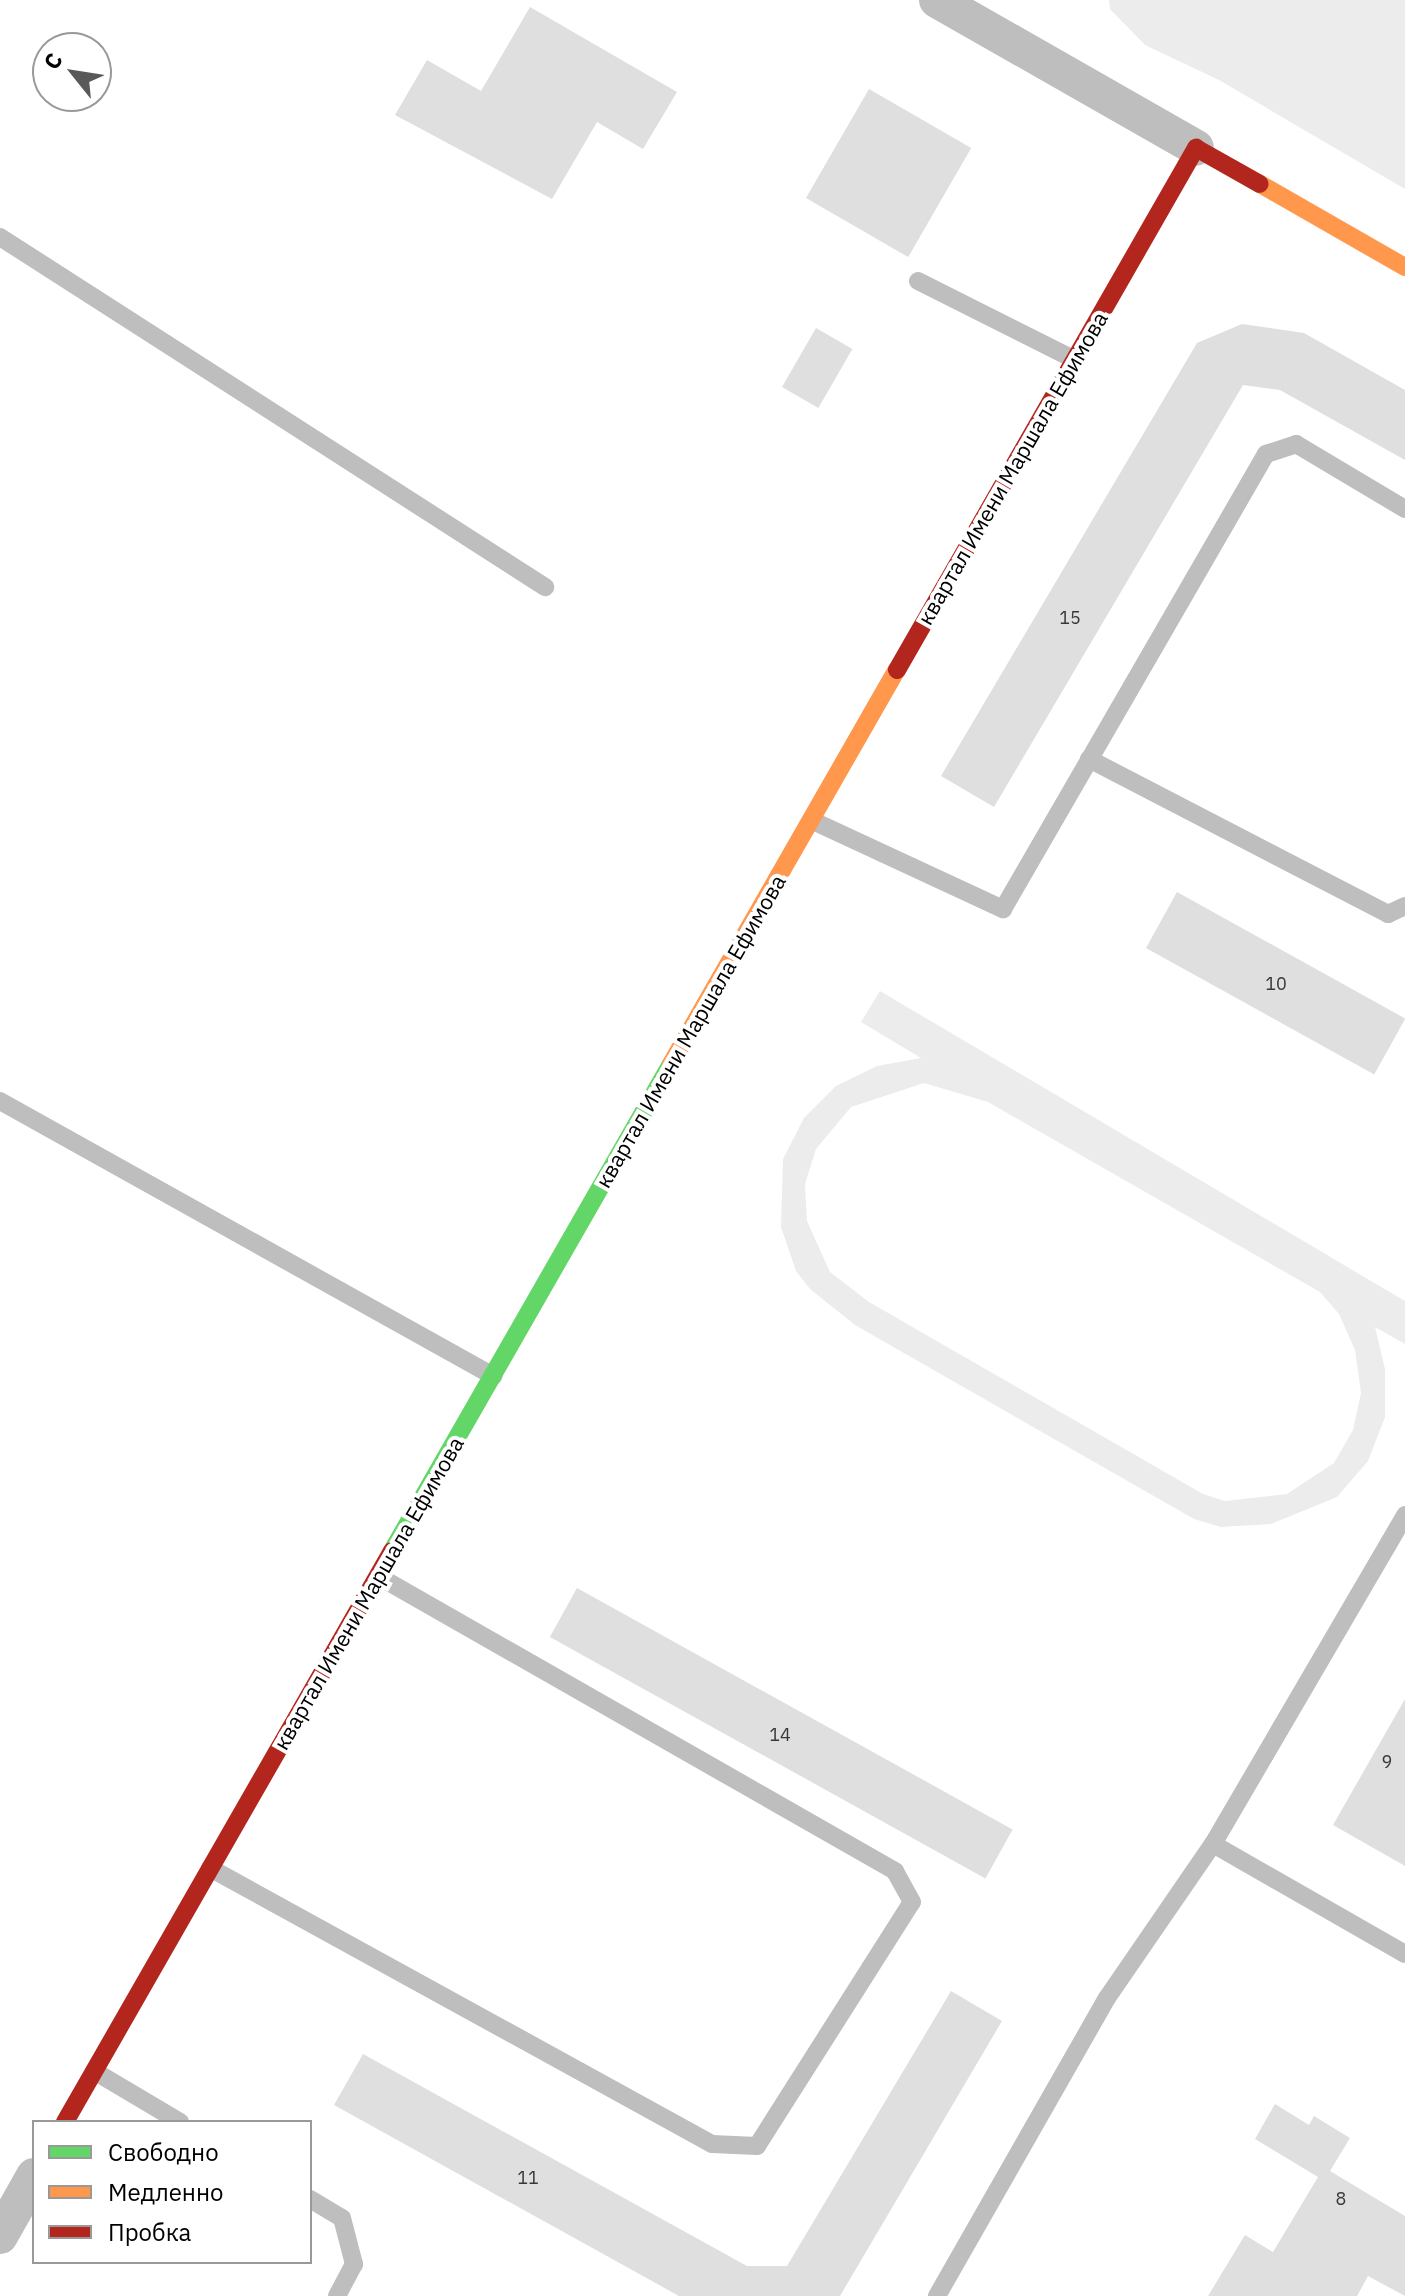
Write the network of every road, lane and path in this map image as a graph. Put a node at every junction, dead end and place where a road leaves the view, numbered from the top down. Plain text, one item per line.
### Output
1 (937, 0) edge
2 (1196, 148) junction
3 (0, 237) edge
4 (1405, 267) edge
5 (918, 281) dead end
6 (1075, 360) junction
7 (1405, 509) edge
8 (545, 587) dead end
9 (1089, 759) junction
10 (811, 820) junction
11 (1405, 906) edge
12 (0, 1101) edge
13 (493, 1376) junction
14 (1405, 1515) edge
15 (378, 1576) junction
16 (1213, 1844) junction
17 (210, 1868) junction
18 (1405, 1954) edge
19 (94, 2071) junction
20 (66, 2120) edge
21 (177, 2120) edge
22 (18, 2189) edge
23 (312, 2200) edge
24 (0, 2236) edge
25 (337, 2296) edge
26 (937, 2296) edge

1 - 2 street
2 - 4 street
2 - 6 street, квартал Имени Маршала Ефимова
3 - 8 lane
5 - 6 lane
6 - 10 street, квартал Имени Маршала Ефимова
7 - 9 lane
9 - 10 lane
9 - 11 lane
10 - 13 street, квартал Имени Маршала Ефимова
12 - 13 lane
13 - 15 street, квартал Имени Маршала Ефимова
14 - 16 lane
15 - 17 street, квартал Имени Маршала Ефимова
15 - 17 lane
16 - 18 lane
16 - 26 lane
17 - 19 street, квартал Имени Маршала Ефимова
19 - 20 street, квартал Имени Маршала Ефимова
19 - 21 lane
22 - 24 street
23 - 25 lane

